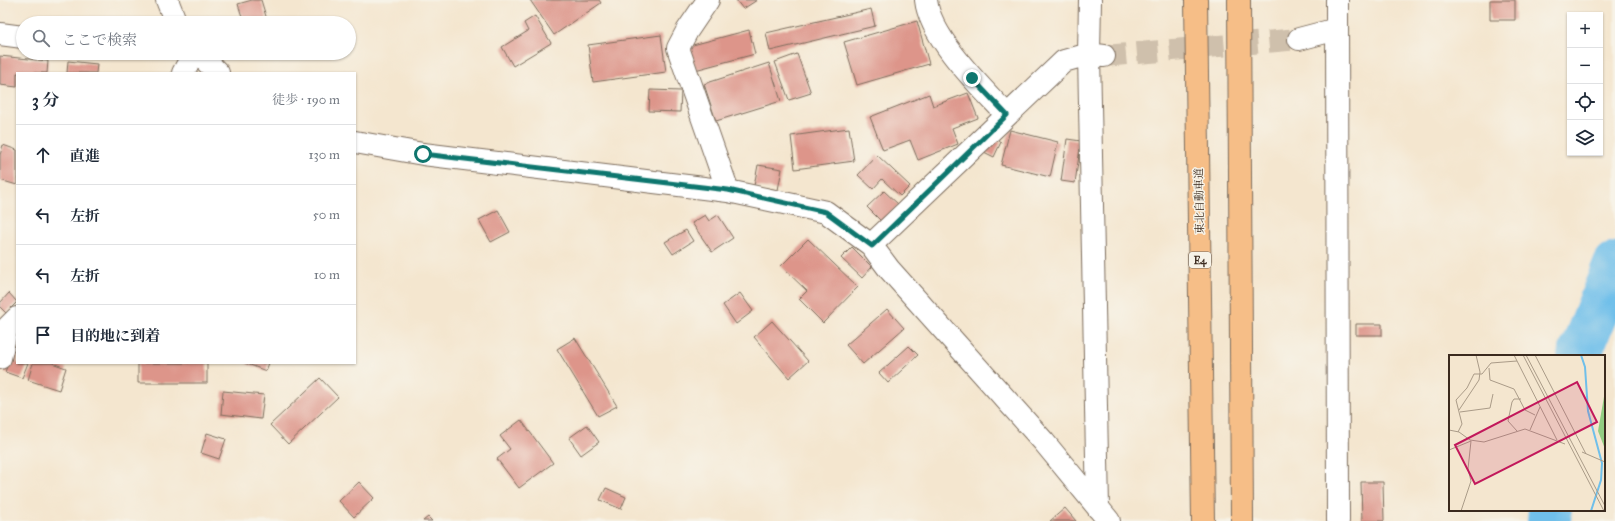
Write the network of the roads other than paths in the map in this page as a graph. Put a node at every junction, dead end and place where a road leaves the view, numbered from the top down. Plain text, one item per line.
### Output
1 (168, 0) edge
2 (708, 0) edge
3 (926, 0) edge
4 (1090, 0) edge
5 (1196, 0) edge
6 (1239, 0) edge
7 (1337, 0) edge
8 (174, 16) edge
9 (1337, 29) junction
10 (0, 34) edge
11 (16, 35) edge
12 (1299, 39) tunnel mouth
13 (1097, 55) junction
14 (190, 60) edge
15 (205, 60) edge
16 (184, 72) edge
17 (217, 72) edge
18 (1007, 115) junction
19 (356, 142) edge
20 (728, 190) junction
21 (872, 246) junction
22 (16, 319) edge
23 (0, 358) edge
24 (1103, 514) edge
25 (1203, 521) edge
26 (1242, 521) edge
27 (1338, 521) edge

1 - 8 street
2 - 20 street
3 - 18 street
4 - 13 street
5 - 25 highway, 東北自動車道 / E4
6 - 26 highway
7 - 9 street
9 - 12 street
9 - 27 street
10 - 11 street
13 - 18 street
13 - 24 street
14 - 16 street
15 - 17 street
18 - 21 street
19 - 20 street
20 - 21 street
21 - 24 street
22 - 23 street

